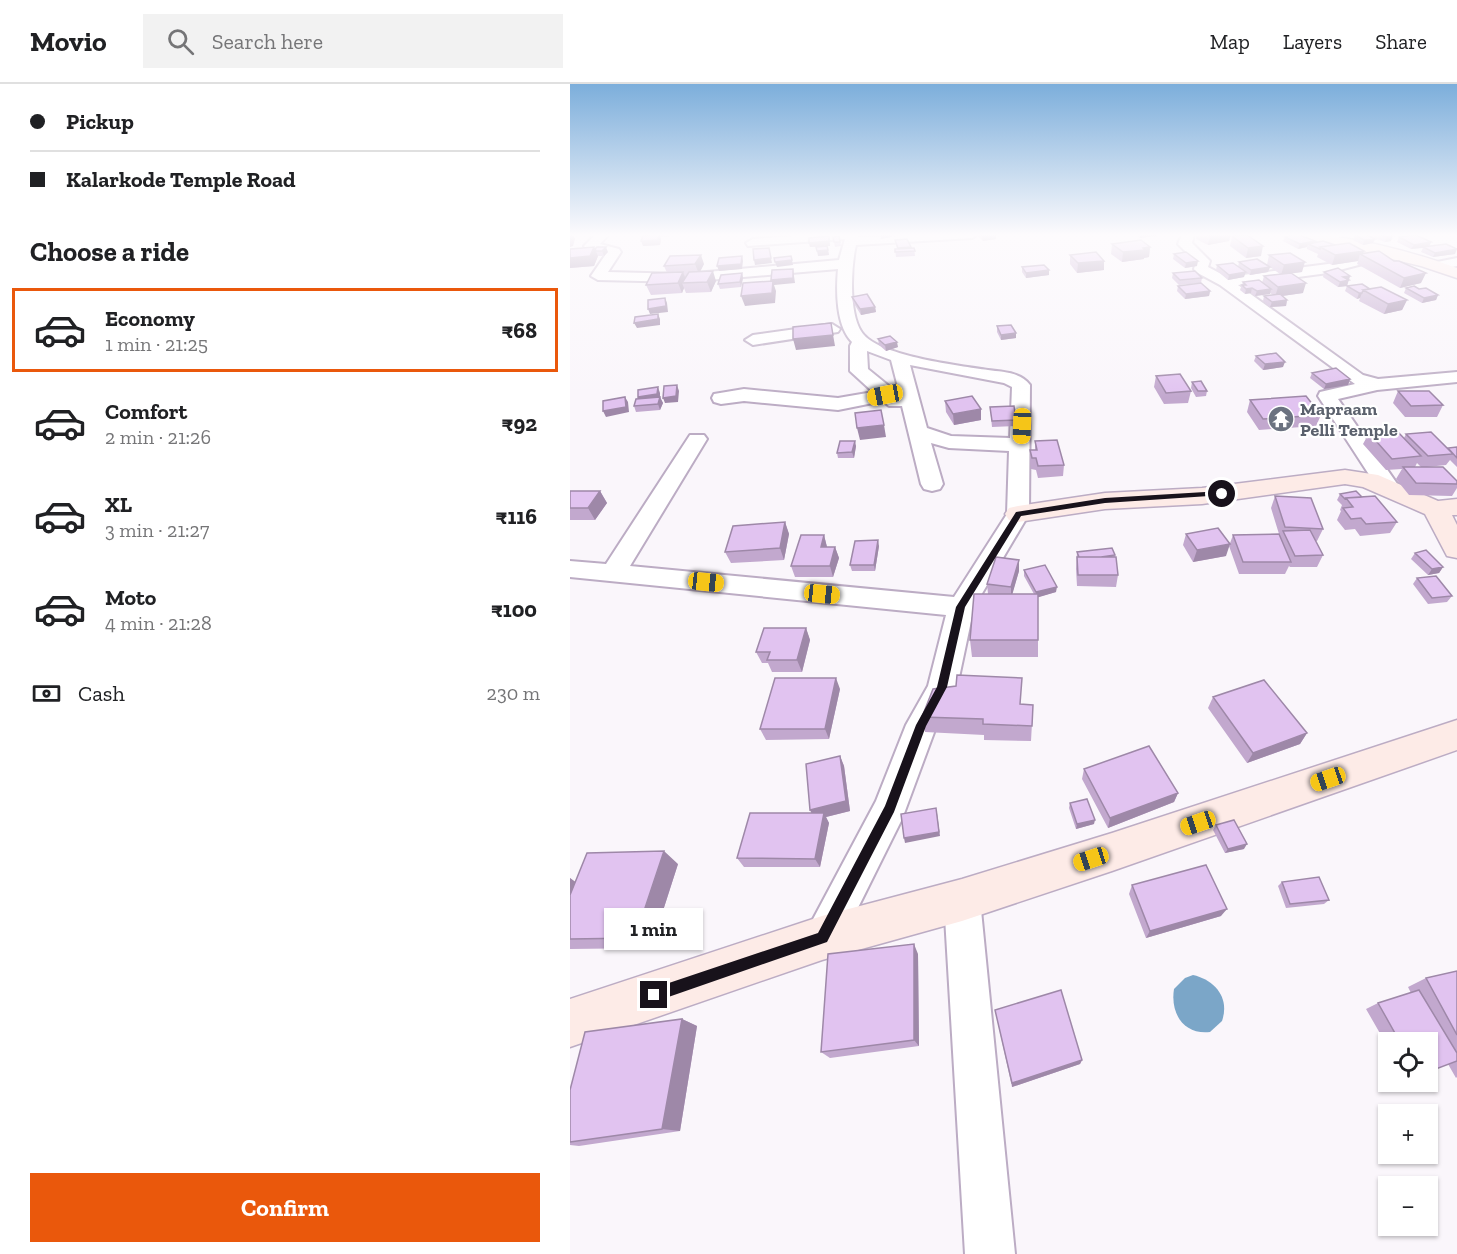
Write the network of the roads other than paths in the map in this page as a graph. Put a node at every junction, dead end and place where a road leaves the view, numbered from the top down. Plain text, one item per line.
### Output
1 (845, 289) edge
2 (1234, 289) edge
3 (852, 326) junction
4 (753, 340) dead end
5 (863, 344) junction
6 (899, 358) junction
7 (1457, 377) edge
8 (1377, 385) junction
9 (885, 395) junction
10 (721, 398) dead end
11 (916, 422) junction
12 (697, 439) dead end
13 (1021, 445) junction
14 (932, 484) dead end
15 (1389, 488) junction
16 (1446, 508) edge
17 (1018, 514) junction
18 (1457, 549) edge
19 (570, 569) edge
20 (613, 573) junction
21 (961, 607) junction
22 (1457, 735) edge
23 (962, 900) junction
24 (822, 938) junction
25 (570, 1023) edge
26 (990, 1254) edge

1 - 3 street
2 - 8 street
3 - 4 street
3 - 5 street
5 - 6 street
5 - 9 street
6 - 11 street
6 - 13 street
7 - 8 street
8 - 15 street
9 - 10 street
9 - 11 street
11 - 13 street
11 - 14 street
12 - 20 street
13 - 17 street
15 - 16 main road
15 - 17 main road
16 - 18 main road
17 - 21 street
19 - 20 street
20 - 21 street
21 - 24 street
22 - 23 main road
23 - 24 main road
23 - 26 street
24 - 25 main road

